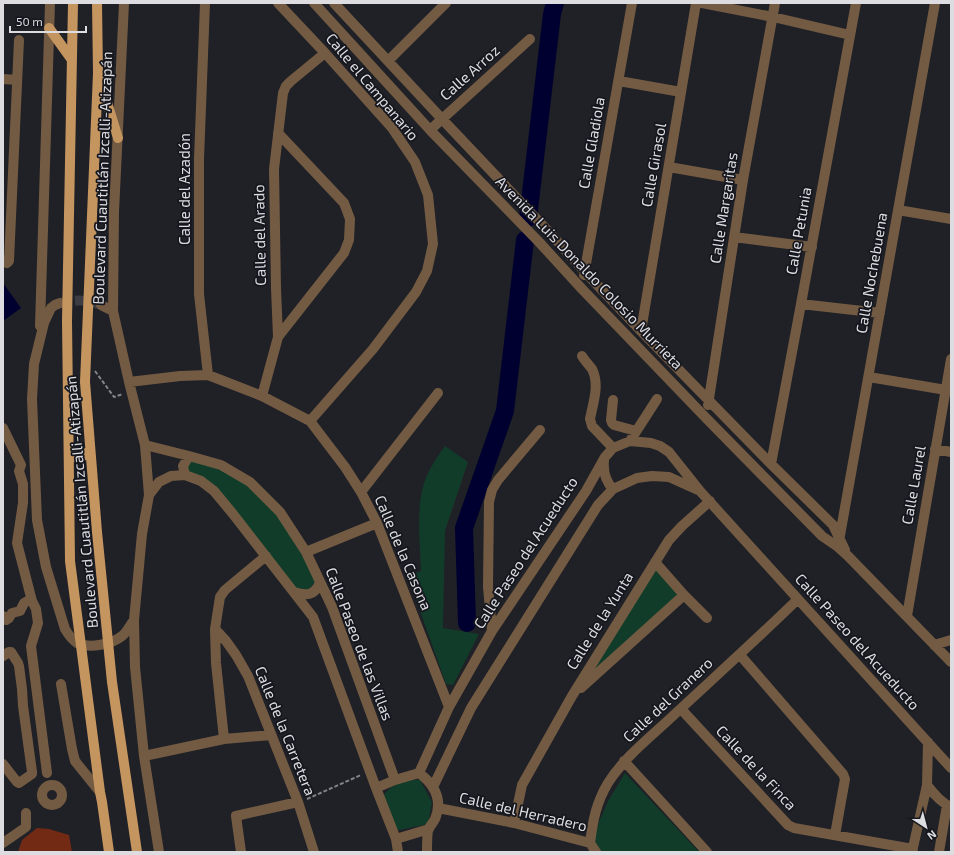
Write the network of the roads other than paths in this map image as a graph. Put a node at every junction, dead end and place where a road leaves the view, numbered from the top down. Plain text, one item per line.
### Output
1 (50, 3) edge
2 (73, 3) edge
3 (97, 3) edge
4 (124, 3) edge
5 (205, 3) edge
6 (278, 3) edge
7 (314, 3) edge
8 (334, 3) edge
9 (446, 3) edge
10 (632, 3) edge
11 (696, 3) edge
12 (702, 3) edge
13 (775, 3) edge
14 (856, 3) edge
15 (935, 3) edge
16 (773, 17) junction
17 (49, 28) junction
18 (850, 36) junction
19 (530, 39) dead end
20 (19, 40) dead end
21 (325, 53) junction
22 (72, 60) junction
23 (388, 61) junction
24 (98, 73) junction
25 (3, 79) edge
26 (17, 80) junction
27 (619, 81) junction
28 (681, 92) junction
29 (442, 119) junction
30 (430, 130) junction
31 (278, 133) junction
32 (118, 138) junction
33 (669, 167) junction
34 (743, 180) junction
35 (898, 210) junction
36 (951, 219) edge
37 (548, 230) junction
38 (734, 237) junction
39 (539, 242) junction
40 (812, 247) junction
41 (3, 260) edge
42 (585, 272) junction
43 (582, 288) junction
44 (60, 304) tunnel mouth
45 (101, 304) tunnel mouth
46 (801, 304) junction
47 (113, 311) junction
48 (880, 313) junction
49 (641, 331) junction
50 (278, 337) junction
51 (40, 342) junction
52 (582, 356) dead end
53 (951, 358) edge
54 (208, 375) junction
55 (869, 377) junction
56 (130, 386) junction
57 (946, 390) junction
58 (438, 393) dead end
59 (262, 396) junction
60 (657, 399) dead end
61 (613, 400) dead end
62 (709, 401) junction
63 (706, 418) junction
64 (310, 421) junction
65 (3, 428) edge
66 (540, 430) dead end
67 (636, 431) junction
68 (630, 441) junction
69 (145, 445) junction
70 (68, 446) junction
71 (612, 448) junction
72 (935, 449) junction
73 (90, 450) junction
74 (951, 452) edge
75 (189, 456) junction
76 (605, 457) junction
77 (771, 464) junction
78 (185, 475) junction
79 (613, 489) junction
80 (700, 490) junction
81 (361, 492) junction
82 (149, 495) junction
83 (710, 501) junction
84 (377, 523) junction
85 (839, 544) junction
86 (306, 552) junction
87 (266, 556) junction
88 (654, 562) junction
89 (320, 582) junction
90 (294, 592) junction
91 (684, 595) junction
92 (798, 600) junction
93 (32, 601) junction
94 (3, 616) edge
95 (907, 616) junction
96 (706, 618) dead end
97 (134, 620) junction
98 (215, 629) junction
99 (492, 631) junction
100 (951, 640) edge
101 (934, 646) junction
102 (740, 655) junction
103 (3, 656) edge
104 (951, 662) edge
105 (61, 684) dead end
106 (572, 696) junction
107 (449, 707) junction
108 (681, 709) junction
109 (271, 735) junction
110 (224, 739) junction
111 (928, 742) junction
112 (144, 756) junction
113 (624, 762) junction
114 (3, 764) edge
115 (951, 768) edge
116 (47, 773) dead end
117 (419, 773) junction
118 (395, 780) junction
119 (927, 785) junction
120 (376, 788) junction
121 (433, 788) junction
122 (100, 792) junction
123 (298, 802) junction
124 (949, 806) edge
125 (438, 808) junction
126 (26, 813) dead end
127 (514, 824) junction
128 (429, 829) junction
129 (835, 836) junction
130 (396, 838) junction
131 (3, 843) edge
132 (593, 848) edge
133 (913, 850) edge
134 (109, 852) edge
135 (137, 852) edge
136 (159, 852) edge
137 (241, 852) edge
138 (314, 852) edge
139 (398, 852) edge
140 (426, 852) edge
141 (707, 852) edge
142 (939, 852) edge

1 - 17 street
2 - 22 main road, Boulevard Cuautitlán Izcalli-Atizapán
3 - 24 main road, Boulevard Cuautitlán Izcalli-Atizapán
4 - 32 street, Boulevard Cuautitlán Izcalli-Atizapán
5 - 54 street, Calle del Azadón
6 - 21 street, Calle el Campanario
7 - 30 street, Avenida Luis Donaldo Colosio Murrieta
8 - 23 street, Avenida Luis Donaldo Colosio Murrieta
9 - 23 street
10 - 27 street, Calle Gladiola
11 - 28 street, Calle Girasol
12 - 16 street
13 - 16 street, Calle Margaritas
14 - 18 street, Calle Petunia
15 - 35 street, Calle Nochebuena
16 - 18 street
16 - 34 street, Calle Margaritas
17 - 22 main road
17 - 51 street
18 - 40 street, Calle Petunia
19 - 29 street, Calle Arroz
20 - 26 street
21 - 31 street, Calle del Arado
21 - 64 street, Calle el Campanario
22 - 70 main road, Boulevard Cuautitlán Izcalli-Atizapán
23 - 29 street, Avenida Luis Donaldo Colosio Murrieta
24 - 32 main road
24 - 73 main road, Boulevard Cuautitlán Izcalli-Atizapán
25 - 26 street
26 - 41 street
27 - 28 street
27 - 42 street, Calle Gladiola
28 - 33 street, Calle Girasol
29 - 30 street, Calle Arroz
29 - 37 street, Avenida Luis Donaldo Colosio Murrieta
30 - 39 street, Avenida Luis Donaldo Colosio Murrieta
31 - 50 street, Calle del Arado
31 - 50 street, Calle del Arado
32 - 47 street, Boulevard Cuautitlán Izcalli-Atizapán
33 - 34 street
33 - 49 street, Calle Girasol
34 - 38 street, Calle Margaritas
35 - 36 street
35 - 48 street, Calle Nochebuena
37 - 39 street
37 - 42 street, Avenida Luis Donaldo Colosio Murrieta
38 - 40 street
38 - 62 street, Calle Margaritas
39 - 43 street, Avenida Luis Donaldo Colosio Murrieta
40 - 46 street, Calle Petunia
42 - 43 street, Calle Gladiola
42 - 49 street, Avenida Luis Donaldo Colosio Murrieta
43 - 63 street, Avenida Luis Donaldo Colosio Murrieta
44 - 51 street
45 - 47 street
46 - 48 street
46 - 77 street, Calle Petunia
47 - 56 street, Boulevard Cuautitlán Izcalli-Atizapán
48 - 55 street, Calle Nochebuena
49 - 62 street, Avenida Luis Donaldo Colosio Murrieta
50 - 59 street, Calle del Arado
51 - 97 street
52 - 71 street
53 - 57 street, Calle Laurel
54 - 56 street, Calle de la Casona
54 - 59 street, Calle de la Casona
55 - 57 street
55 - 85 street, Calle Nochebuena
56 - 69 street, Boulevard Cuautitlán Izcalli-Atizapán
57 - 72 street, Calle Laurel
58 - 81 street
59 - 64 street, Calle de la Casona
60 - 67 street
61 - 67 street
62 - 63 street, Calle Margaritas
62 - 77 street, Avenida Luis Donaldo Colosio Murrieta
63 - 85 street, Avenida Luis Donaldo Colosio Murrieta
64 - 81 street, Calle de la Casona
65 - 93 street
66 - 99 street
67 - 68 street
68 - 71 street, Calle Paseo del Acueducto
68 - 80 street, Calle Paseo del Acueducto
69 - 75 street, Calle Paseo de las Villas
69 - 82 street, Boulevard Cuautitlán Izcalli-Atizapán
70 - 73 main road
70 - 122 main road, Boulevard Cuautitlán Izcalli-Atizapán
71 - 76 street, Calle Paseo del Acueducto
72 - 74 street
72 - 95 street, Calle Laurel
73 - 135 main road, Boulevard Cuautitlán Izcalli-Atizapán
75 - 78 street
75 - 86 street, Calle Paseo de las Villas
76 - 79 street
76 - 99 street, Calle Paseo del Acueducto
77 - 85 street, Avenida Luis Donaldo Colosio Murrieta
78 - 82 street
78 - 87 street
79 - 80 street, Calle Paseo del Acueducto
79 - 121 street, Calle Paseo del Acueducto
80 - 83 street, Calle Paseo del Acueducto
81 - 84 street, Calle de la Casona
82 - 97 street, Boulevard Cuautitlán Izcalli-Atizapán
83 - 88 street, Calle de la Yunta
83 - 92 street, Calle Paseo del Acueducto
84 - 86 street
84 - 107 street, Calle de la Casona
85 - 95 street, Avenida Luis Donaldo Colosio Murrieta
86 - 89 street, Calle Paseo de las Villas
87 - 90 street
87 - 98 street
88 - 91 street
88 - 106 street, Calle de la Yunta
89 - 90 street
89 - 118 street, Calle Paseo de las Villas
90 - 120 street
91 - 96 street
91 - 106 street, Calle de la Yunta
92 - 102 street, Calle del Granero
92 - 111 street, Calle Paseo del Acueducto
93 - 94 street
93 - 116 street
95 - 101 street, Avenida Luis Donaldo Colosio Murrieta
97 - 112 street, Boulevard Cuautitlán Izcalli-Atizapán
98 - 109 street, Calle de la Carretera
98 - 110 street
99 - 107 street, Calle Paseo del Acueducto
100 - 101 street
101 - 104 street, Avenida Luis Donaldo Colosio Murrieta
102 - 108 street, Calle del Granero
102 - 129 street
103 - 114 street
105 - 122 street
106 - 127 street, Calle de la Yunta
107 - 117 street, Calle Paseo del Acueducto
108 - 113 street, Calle del Granero
108 - 129 street, Calle de la Finca
109 - 110 street
109 - 123 street, Calle de la Carretera
110 - 112 street
111 - 115 street, Calle Paseo del Acueducto
111 - 119 street
112 - 136 street, Boulevard Cuautitlán Izcalli-Atizapán
113 - 132 street, Calle del Granero
113 - 141 street
117 - 118 street
117 - 121 street
118 - 120 street
119 - 124 street
119 - 133 street
120 - 130 street
121 - 125 street
122 - 134 main road, Boulevard Cuautitlán Izcalli-Atizapán
123 - 137 street
123 - 138 street, Calle de la Carretera
124 - 142 street
125 - 127 street, Calle del Herradero
125 - 128 street
126 - 131 street
127 - 132 street, Calle del Herradero
128 - 130 street
128 - 140 street
129 - 133 street, Calle de la Finca
130 - 139 street

